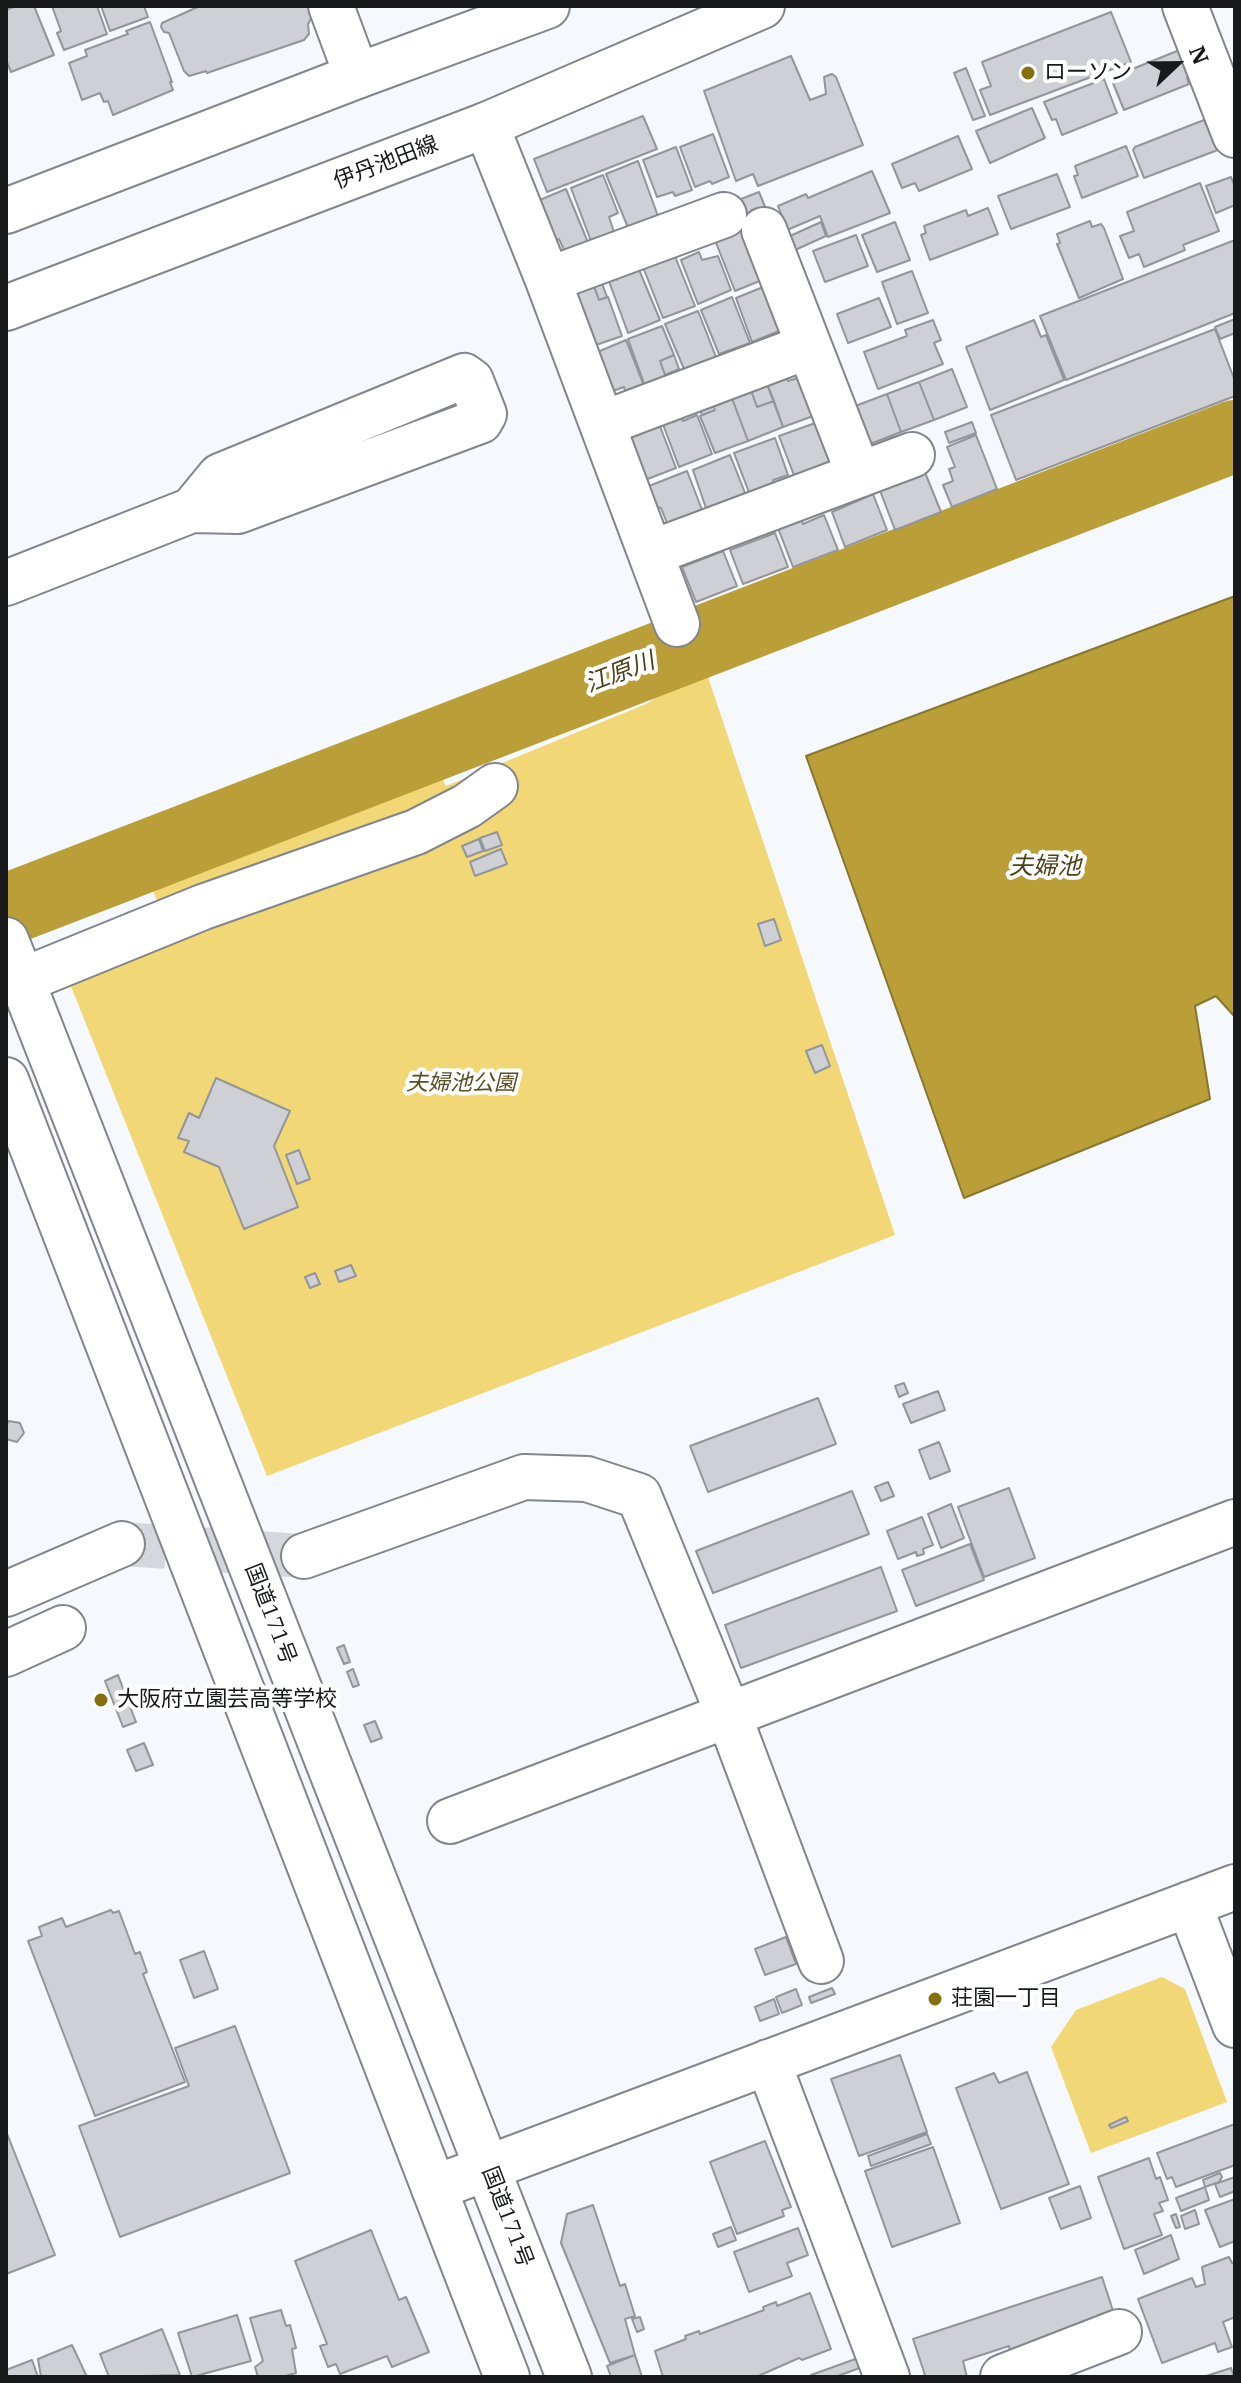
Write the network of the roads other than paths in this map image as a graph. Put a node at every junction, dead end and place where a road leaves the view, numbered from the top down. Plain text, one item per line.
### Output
1 (331, 6) edge
2 (547, 6) edge
3 (1185, 6) edge
4 (736, 11) edge
5 (357, 76) junction
6 (486, 125) junction
7 (1235, 135) edge
8 (6, 211) edge
9 (548, 280) junction
10 (6, 308) edge
11 (809, 346) junction
12 (602, 424) junction
13 (912, 455) dead end
14 (859, 475) junction
15 (192, 510) junction
16 (651, 553) junction
17 (6, 583) edge
18 (677, 624) dead end
19 (495, 786) dead end
20 (6, 940) edge
21 (21, 981) junction
22 (6, 1080) edge
23 (1235, 1522) edge
24 (122, 1544) tunnel mouth
25 (304, 1556) tunnel mouth
26 (6, 1594) edge
27 (63, 1628) dead end
28 (6, 1654) edge
29 (729, 1716) junction
30 (450, 1821) dead end
31 (1235, 1887) edge
32 (1189, 1904) junction
33 (821, 1961) dead end
34 (1235, 2025) edge
35 (768, 2062) junction
36 (488, 2167) junction
37 (434, 2188) junction
38 (1119, 2332) dead end
39 (507, 2377) edge
40 (569, 2377) edge
41 (887, 2377) edge
42 (1003, 2377) edge

1 - 5 main road
2 - 5 main road
3 - 7 main road
4 - 6 main road, 伊丹池田線
5 - 8 main road
6 - 9 main road
6 - 10 main road, 伊丹池田線
9 - 11 main road
9 - 12 main road
11 - 12 main road
11 - 14 main road
12 - 16 main road
13 - 14 main road
14 - 16 main road
15 - 15 main road
15 - 17 main road
16 - 18 main road
19 - 21 main road
20 - 21 main road, 国道171号
21 - 36 main road, 国道171号
22 - 37 main road
23 - 29 main road
24 - 26 main road
25 - 29 main road
27 - 28 main road
29 - 30 main road
29 - 33 main road
31 - 32 main road
32 - 34 main road
32 - 35 main road
35 - 36 main road
35 - 41 main road
36 - 37 main road
36 - 40 main road, 国道171号
37 - 39 main road
38 - 42 main road

